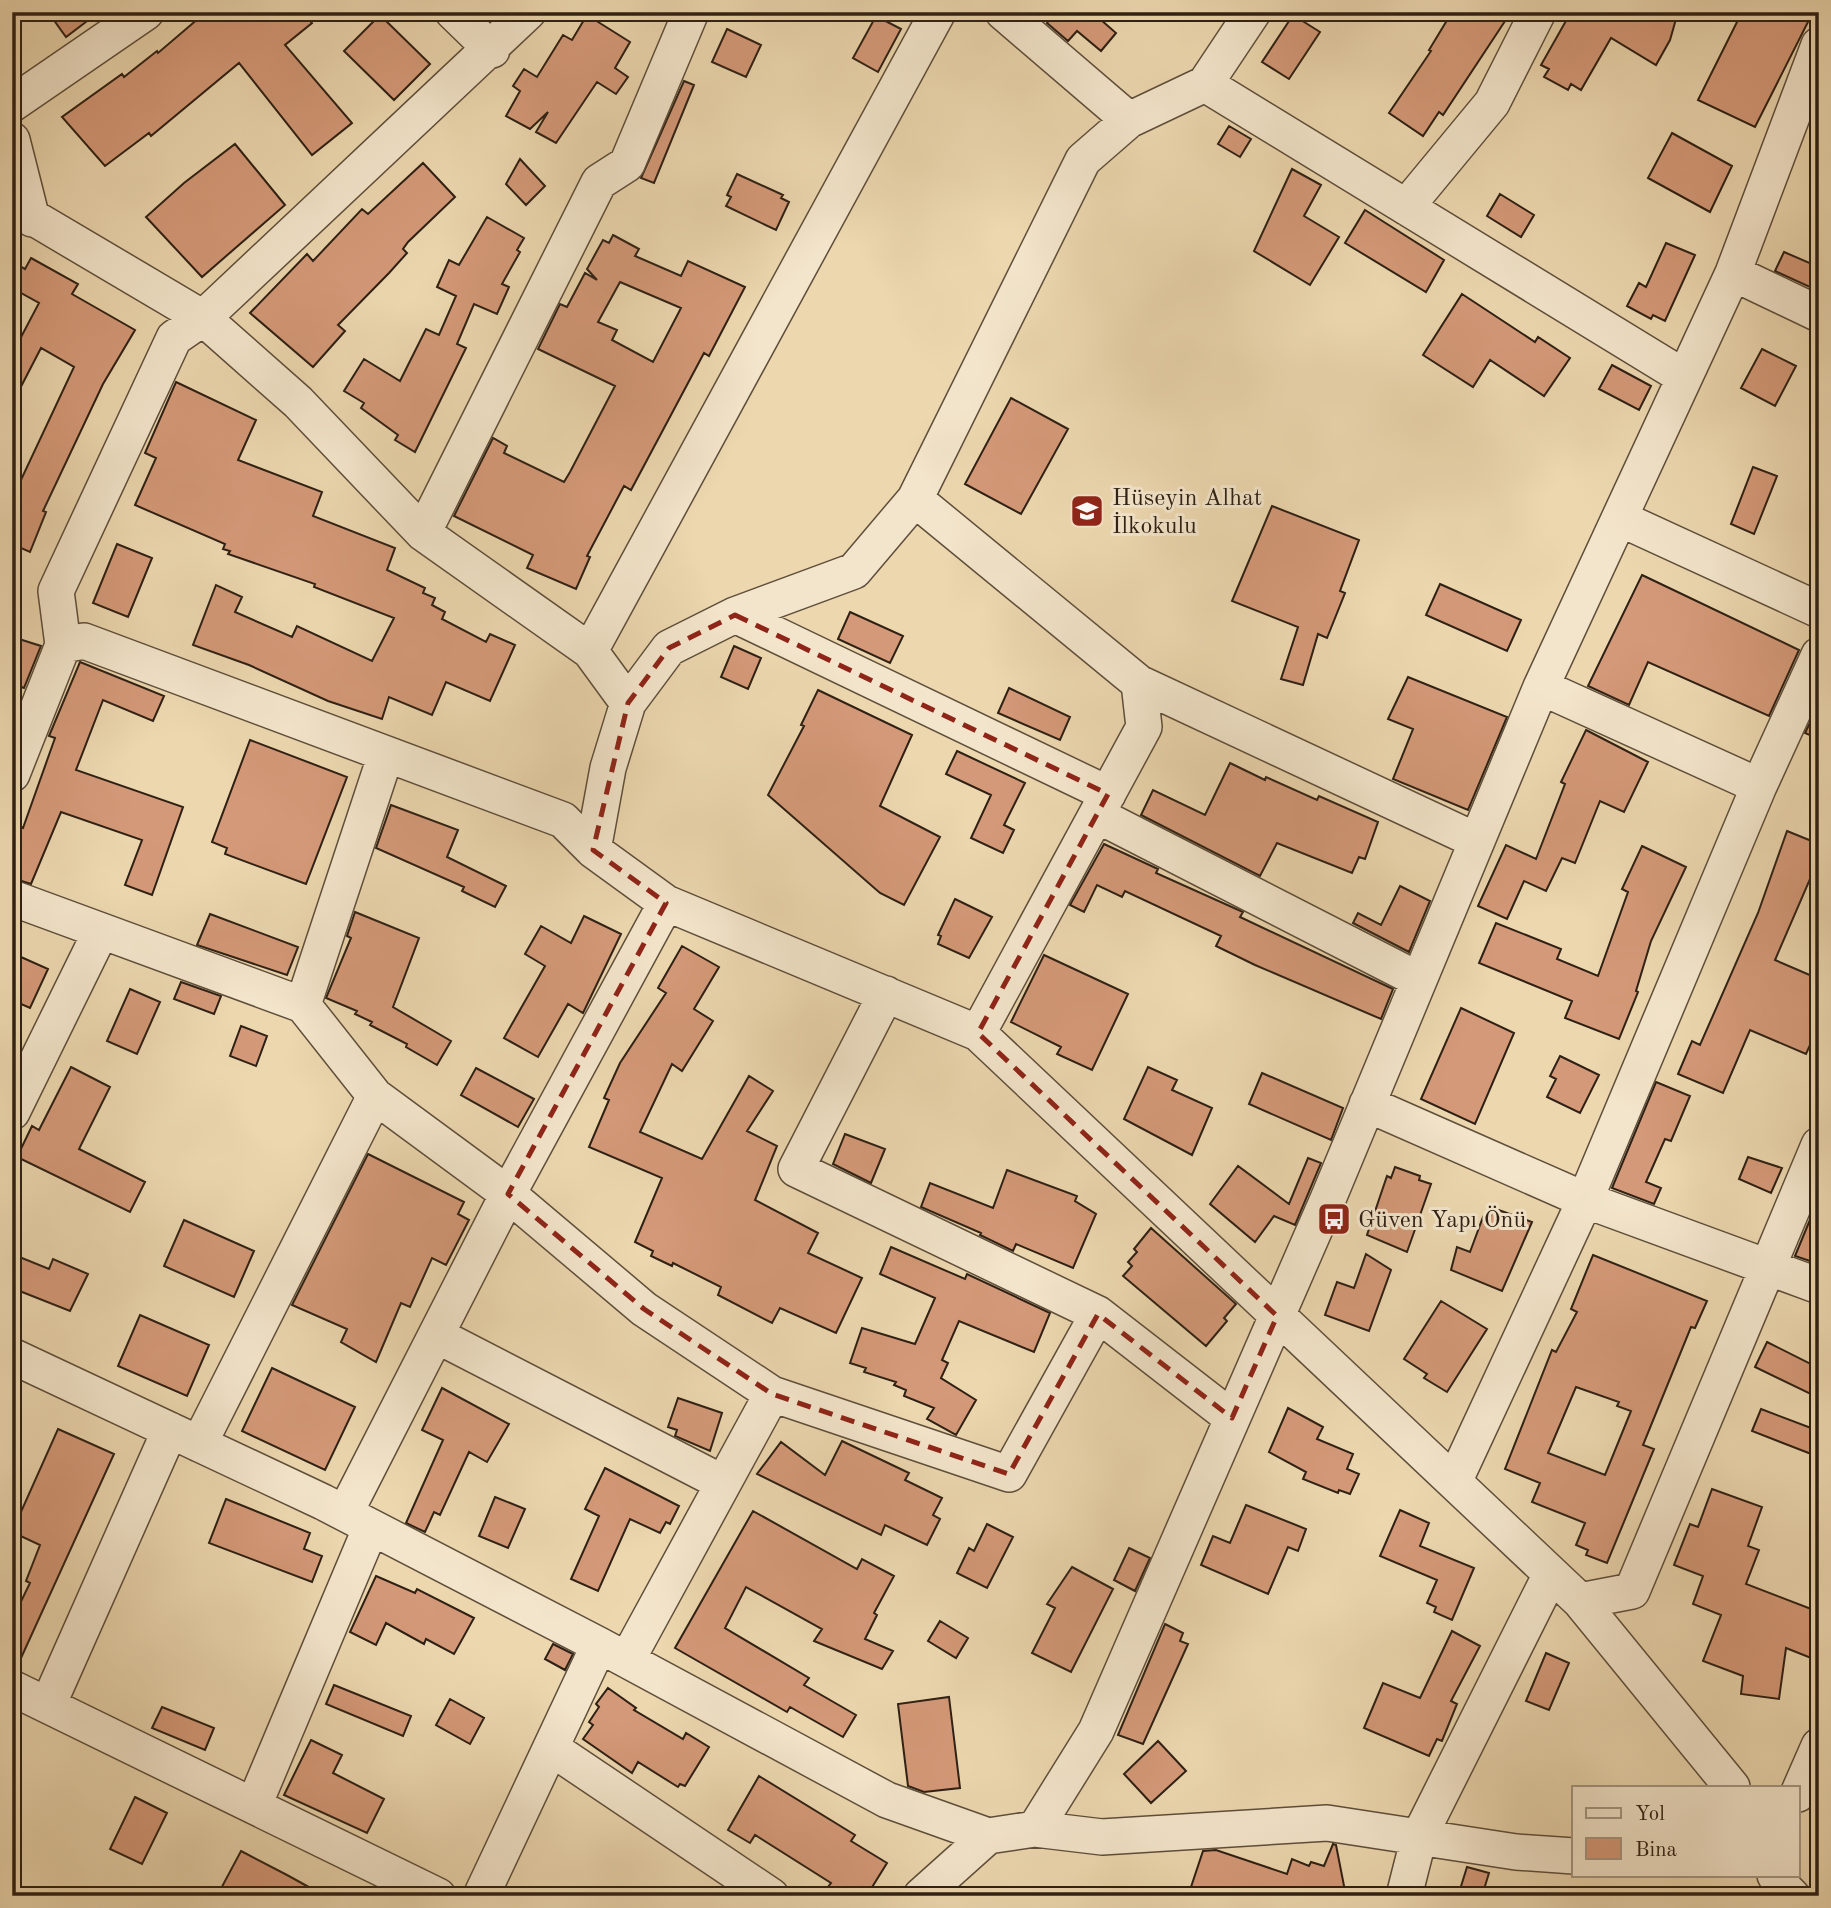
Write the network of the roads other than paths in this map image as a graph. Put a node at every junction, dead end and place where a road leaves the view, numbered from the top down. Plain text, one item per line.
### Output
1 (146, 12) edge
2 (453, 12) edge
3 (528, 12) edge
4 (691, 12) edge
5 (939, 12) edge
6 (1253, 12) edge
7 (1538, 12) edge
8 (1026, 19) edge
9 (1819, 45) edge
10 (492, 50) junction
11 (1205, 84) junction
12 (12, 104) edge
13 (1129, 120) junction
14 (12, 140) edge
15 (1406, 207) junction
16 (22, 212) edge
17 (1733, 273) junction
18 (1819, 313) edge
19 (203, 318) junction
20 (1684, 377) junction
21 (915, 499) junction
22 (1621, 519) junction
23 (423, 533) junction
24 (1819, 610) edge
25 (735, 615) junction
26 (63, 645) junction
27 (590, 651) junction
28 (1819, 655) edge
29 (1139, 683) junction
30 (1541, 687) junction
31 (628, 703) junction
32 (386, 754) junction
33 (12, 774) edge
34 (1759, 786) junction
35 (1103, 805) junction
36 (1477, 841) junction
37 (593, 850) junction
38 (12, 898) edge
39 (666, 903) junction
40 (101, 931) junction
41 (1419, 979) junction
42 (886, 994) junction
43 (303, 1005) junction
44 (978, 1033) junction
45 (375, 1096) junction
46 (1367, 1104) junction
47 (12, 1112) edge
48 (1819, 1144) edge
49 (508, 1194) junction
50 (1585, 1200) junction
51 (1768, 1268) junction
52 (1819, 1286) edge
53 (1098, 1314) junction
54 (1277, 1316) junction
55 (436, 1335) junction
56 (12, 1356) edge
57 (772, 1394) junction
58 (1232, 1418) junction
59 (184, 1437) junction
60 (1454, 1482) junction
61 (723, 1483) junction
62 (358, 1520) junction
63 (1551, 1574) junction
64 (1580, 1601) junction
65 (613, 1652) junction
66 (12, 1688) edge
67 (48, 1705) junction
68 (1819, 1746) edge
69 (551, 1748) junction
70 (1731, 1786) edge
71 (1800, 1789) edge
72 (254, 1805) junction
73 (1819, 1812) edge
74 (1800, 1816) edge
75 (1035, 1829) junction
76 (988, 1836) junction
77 (1419, 1837) junction
78 (1572, 1856) edge
79 (438, 1896) edge
80 (481, 1896) edge
81 (771, 1896) edge
82 (921, 1896) edge
83 (1404, 1896) edge

1 - 12 street
2 - 10 street
3 - 10 street
4 - 23 street
5 - 27 street
6 - 11 street
7 - 15 street
8 - 13 street
9 - 17 street
10 - 19 street
11 - 13 street
11 - 15 street
13 - 21 street
14 - 16 street
15 - 20 street
16 - 19 street
17 - 18 street
17 - 20 street
19 - 23 street
19 - 26 street
20 - 22 street
21 - 25 street
21 - 29 street
22 - 24 street
22 - 30 street
23 - 27 street
25 - 31 street
25 - 35 street
26 - 32 street
26 - 33 street
27 - 31 street
28 - 34 street
29 - 35 street
29 - 36 street
30 - 34 street
30 - 36 street
31 - 37 street
32 - 37 street
32 - 43 street
34 - 50 street
35 - 41 street
35 - 44 street
36 - 41 street
37 - 39 street
38 - 40 street
39 - 42 street
39 - 49 street
40 - 43 street
40 - 47 street
41 - 46 street
42 - 44 street
42 - 53 street
43 - 45 street
44 - 54 street
45 - 49 street
45 - 59 street
46 - 50 street
46 - 54 street
48 - 51 street
49 - 55 street
49 - 57 street
50 - 51 street
50 - 60 street
51 - 52 street
51 - 64 street
53 - 57 street
53 - 58 street
54 - 58 street
54 - 60 street
55 - 61 street
55 - 62 street
56 - 59 street
57 - 61 street
58 - 75 street
59 - 62 street
59 - 67 street
60 - 63 street
61 - 65 street
62 - 65 street
62 - 72 street
63 - 64 street
63 - 77 street
64 - 70 street
65 - 69 street
65 - 76 street
66 - 67 street
67 - 72 street
68 - 71 street
69 - 80 street
69 - 81 street
72 - 79 street
73 - 74 street
75 - 76 street
75 - 77 street
76 - 82 street
77 - 78 street
77 - 83 street

